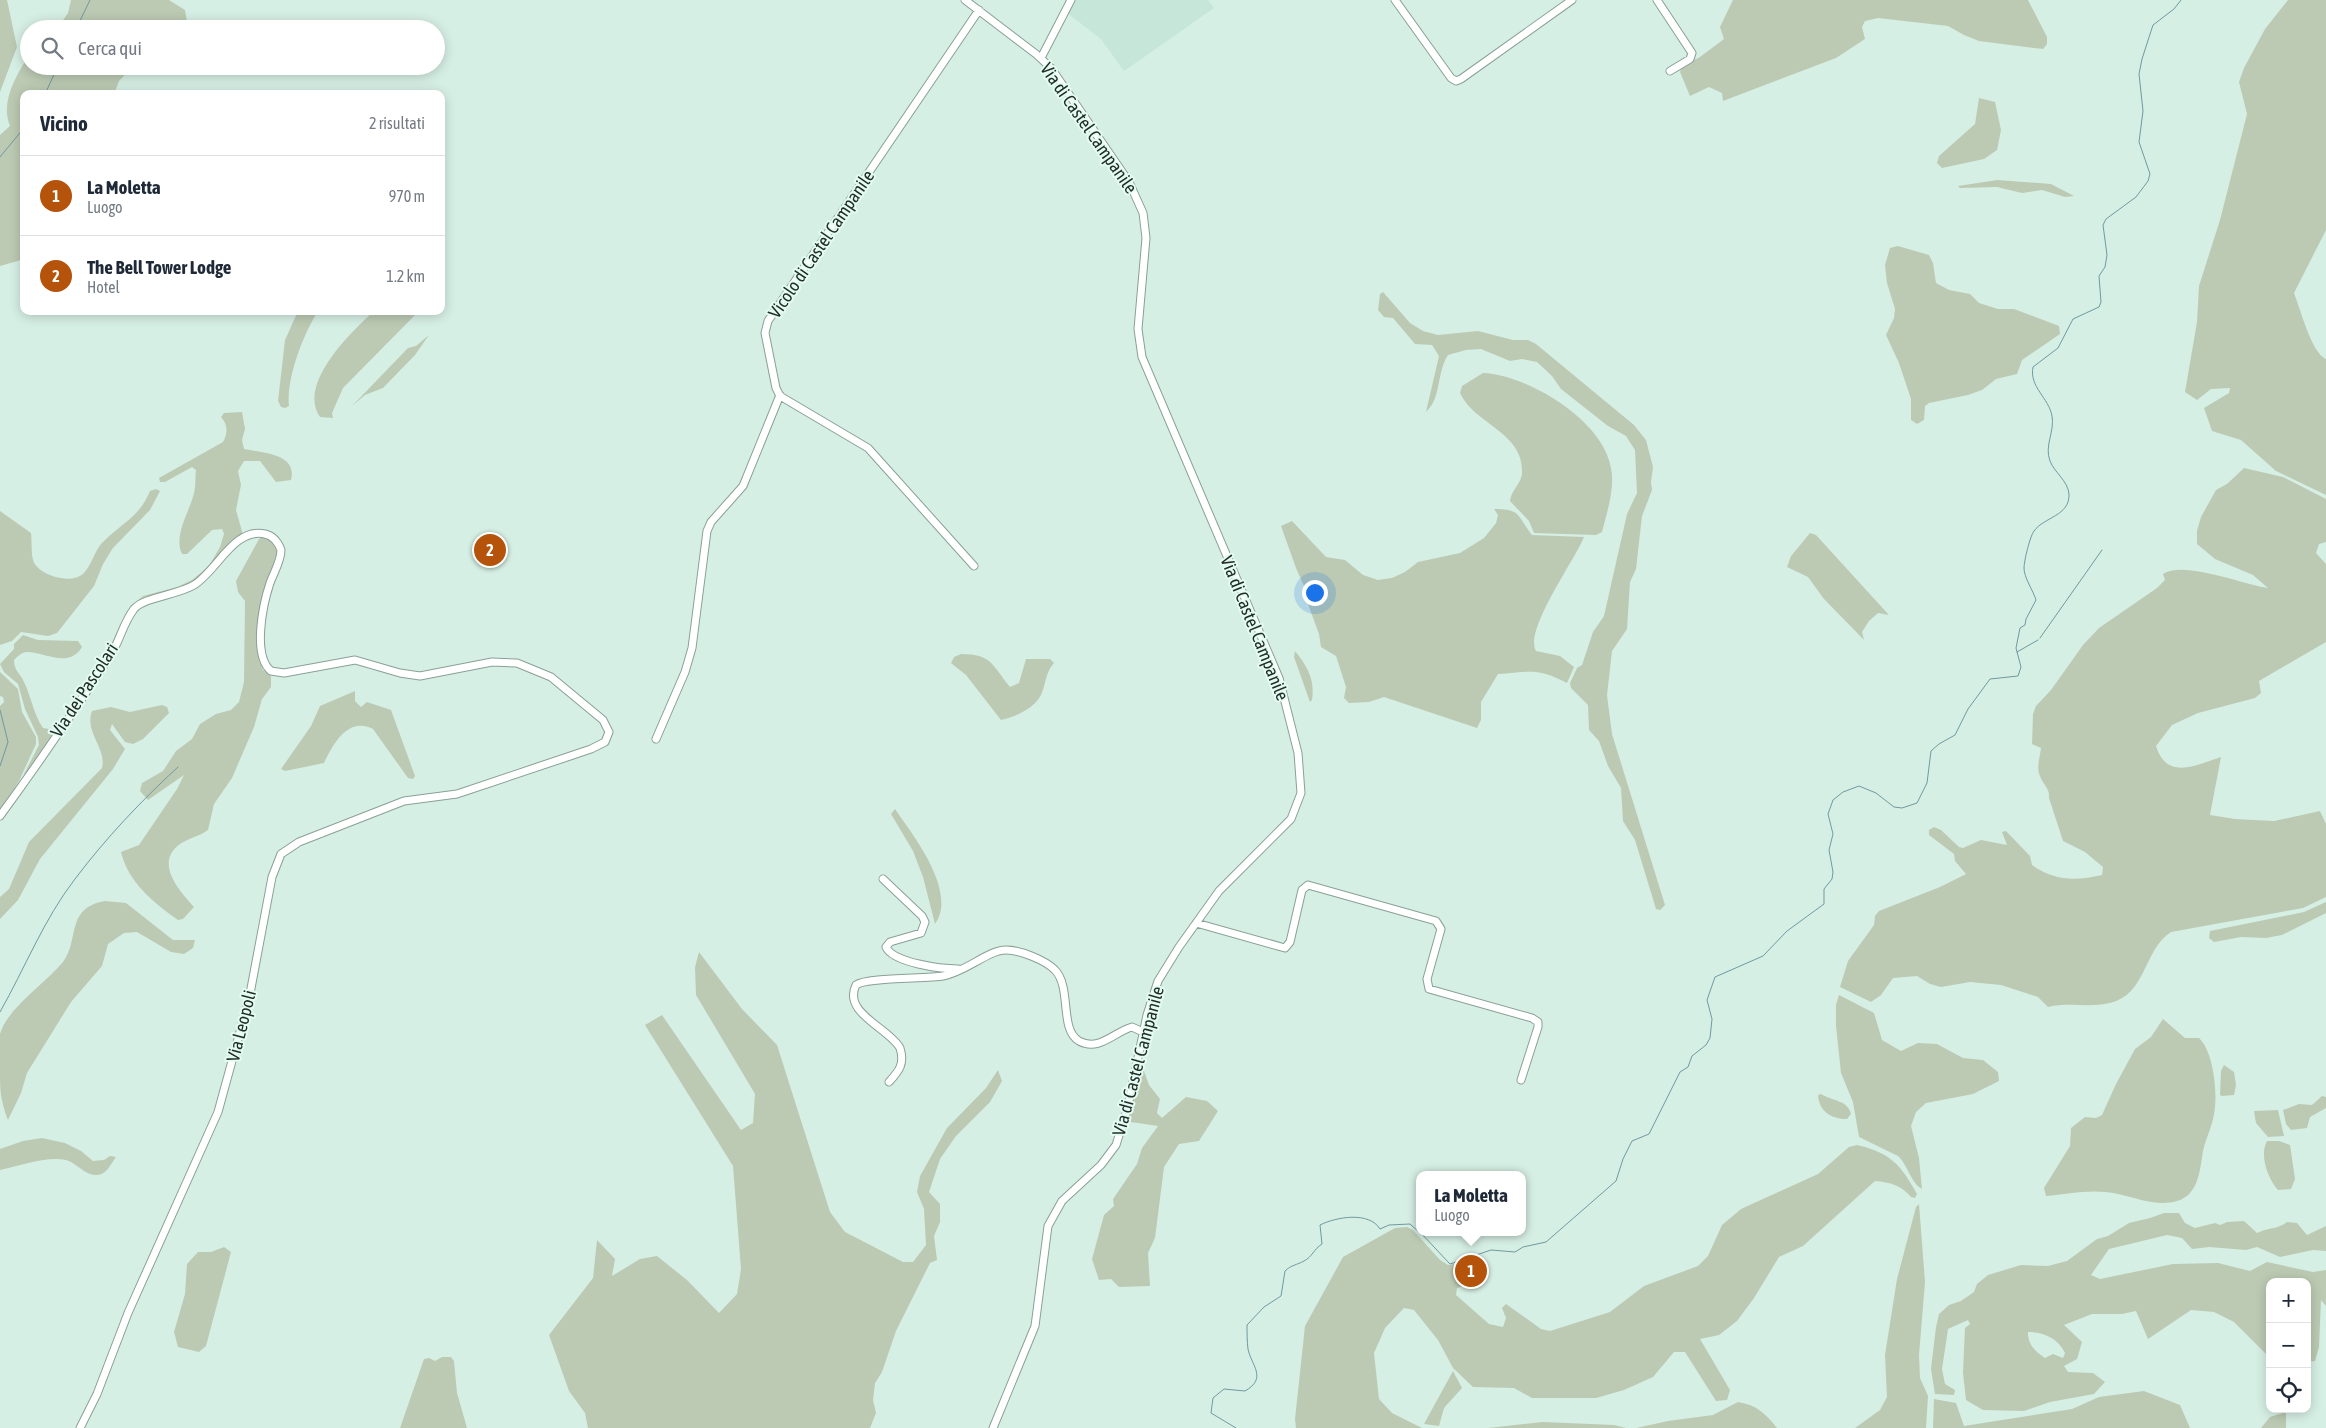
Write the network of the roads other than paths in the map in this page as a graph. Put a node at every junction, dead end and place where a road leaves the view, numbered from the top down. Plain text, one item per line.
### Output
1 (965, 0) edge
2 (1071, 0) edge
3 (1395, 0) edge
4 (1572, 0) edge
5 (1657, 0) edge
6 (978, 10) junction
7 (1041, 58) junction
8 (1670, 71) dead end
9 (780, 395) junction
10 (974, 566) dead end
11 (656, 739) dead end
12 (524, 773) joint
13 (0, 816) edge
14 (883, 879) dead end
15 (1196, 923) junction
16 (966, 968) junction
17 (1143, 1032) junction
18 (1521, 1080) dead end
19 (889, 1082) dead end
20 (80, 1428) edge
21 (993, 1428) edge

1 - 6 street, Via di Castel Campanile
2 - 7 street
3 - 4 street
5 - 8 street
6 - 7 street, Via di Castel Campanile
6 - 9 street, Vicolo di Castel Campanile
7 - 15 street, Via di Castel Campanile
9 - 10 street
9 - 11 street
12 - 13 street, Via dei Pascolari
12 - 20 street, Via Leopoli
14 - 16 street
15 - 17 street, Via di Castel Campanile
15 - 18 street
16 - 17 street
16 - 19 street
17 - 21 street, Via di Castel Campanile

